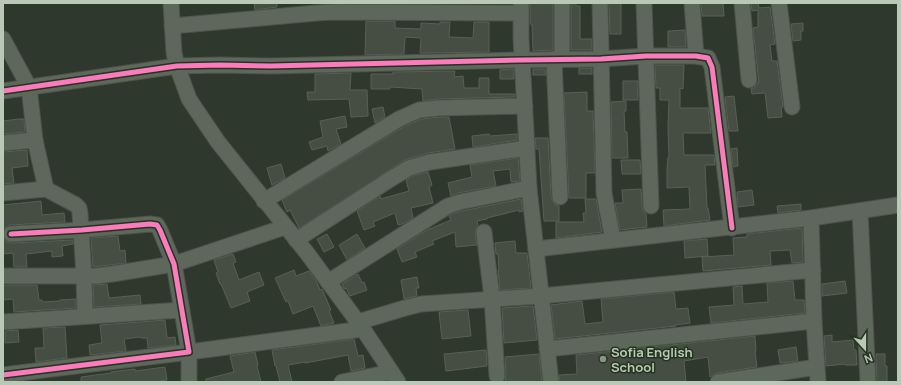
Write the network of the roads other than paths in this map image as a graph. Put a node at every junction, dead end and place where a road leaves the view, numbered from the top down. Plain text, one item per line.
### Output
1 (171, 3) edge
2 (562, 3) edge
3 (600, 3) edge
4 (644, 3) edge
5 (692, 3) edge
6 (742, 3) edge
7 (779, 3) edge
8 (521, 8) edge
9 (172, 26) junction
10 (3, 39) edge
11 (646, 56) junction
12 (696, 56) junction
13 (558, 59) junction
14 (601, 59) junction
15 (523, 60) junction
16 (177, 66) junction
17 (749, 80) dead end
18 (29, 88) junction
19 (3, 91) edge
20 (525, 106) junction
21 (792, 107) dead end
22 (35, 140) junction
23 (3, 143) edge
24 (527, 148) junction
25 (529, 188) junction
26 (46, 189) junction
27 (3, 193) edge
28 (560, 197) dead end
29 (264, 201) junction
30 (898, 205) edge
31 (652, 206) dead end
32 (860, 211) junction
33 (811, 218) junction
34 (285, 227) junction
35 (732, 228) junction
36 (82, 230) junction
37 (484, 232) dead end
38 (11, 234) dead end
39 (296, 240) junction
40 (613, 240) junction
41 (536, 249) junction
42 (174, 264) junction
43 (813, 270) junction
44 (3, 276) edge
45 (84, 276) junction
46 (328, 282) junction
47 (542, 296) junction
48 (492, 298) junction
49 (182, 310) junction
50 (85, 316) junction
51 (814, 321) junction
52 (3, 322) edge
53 (361, 326) junction
54 (547, 349) junction
55 (189, 352) junction
56 (817, 367) junction
57 (3, 375) edge
58 (497, 376) dead end
59 (395, 377) edge
60 (189, 382) edge
61 (342, 382) edge
62 (551, 382) edge
63 (718, 382) edge
64 (818, 382) edge
65 (868, 382) edge

1 - 9 street
2 - 13 street
3 - 14 street
4 - 11 street
5 - 12 street
6 - 17 street
7 - 21 street
8 - 9 street
8 - 15 street
9 - 16 street
10 - 18 street
11 - 12 street
11 - 14 street
11 - 31 street
12 - 35 street
13 - 14 street
13 - 15 street
13 - 28 street
14 - 40 street
15 - 16 street
15 - 20 street
16 - 18 street
16 - 29 street
18 - 19 street
18 - 22 street
20 - 24 street
20 - 29 street
22 - 23 street
22 - 26 street
24 - 25 street
24 - 39 street
25 - 41 street
25 - 46 street
26 - 27 street
26 - 36 street
29 - 34 street
30 - 32 street
32 - 33 street
32 - 65 street
33 - 35 street
33 - 43 street
34 - 39 street
34 - 42 street
35 - 40 street
36 - 38 street
36 - 42 street
36 - 45 street
37 - 48 street
39 - 46 street
40 - 41 street
41 - 47 street
42 - 45 street
42 - 49 street
43 - 47 street
43 - 51 street
44 - 45 street
45 - 50 street
46 - 53 street
47 - 48 street
47 - 54 street
48 - 53 street
48 - 58 street
49 - 50 street
49 - 55 street
50 - 52 street
51 - 54 street
51 - 56 street
53 - 55 street
53 - 59 street
54 - 62 street
55 - 57 street
55 - 60 street
56 - 63 street
56 - 64 street
59 - 61 street

